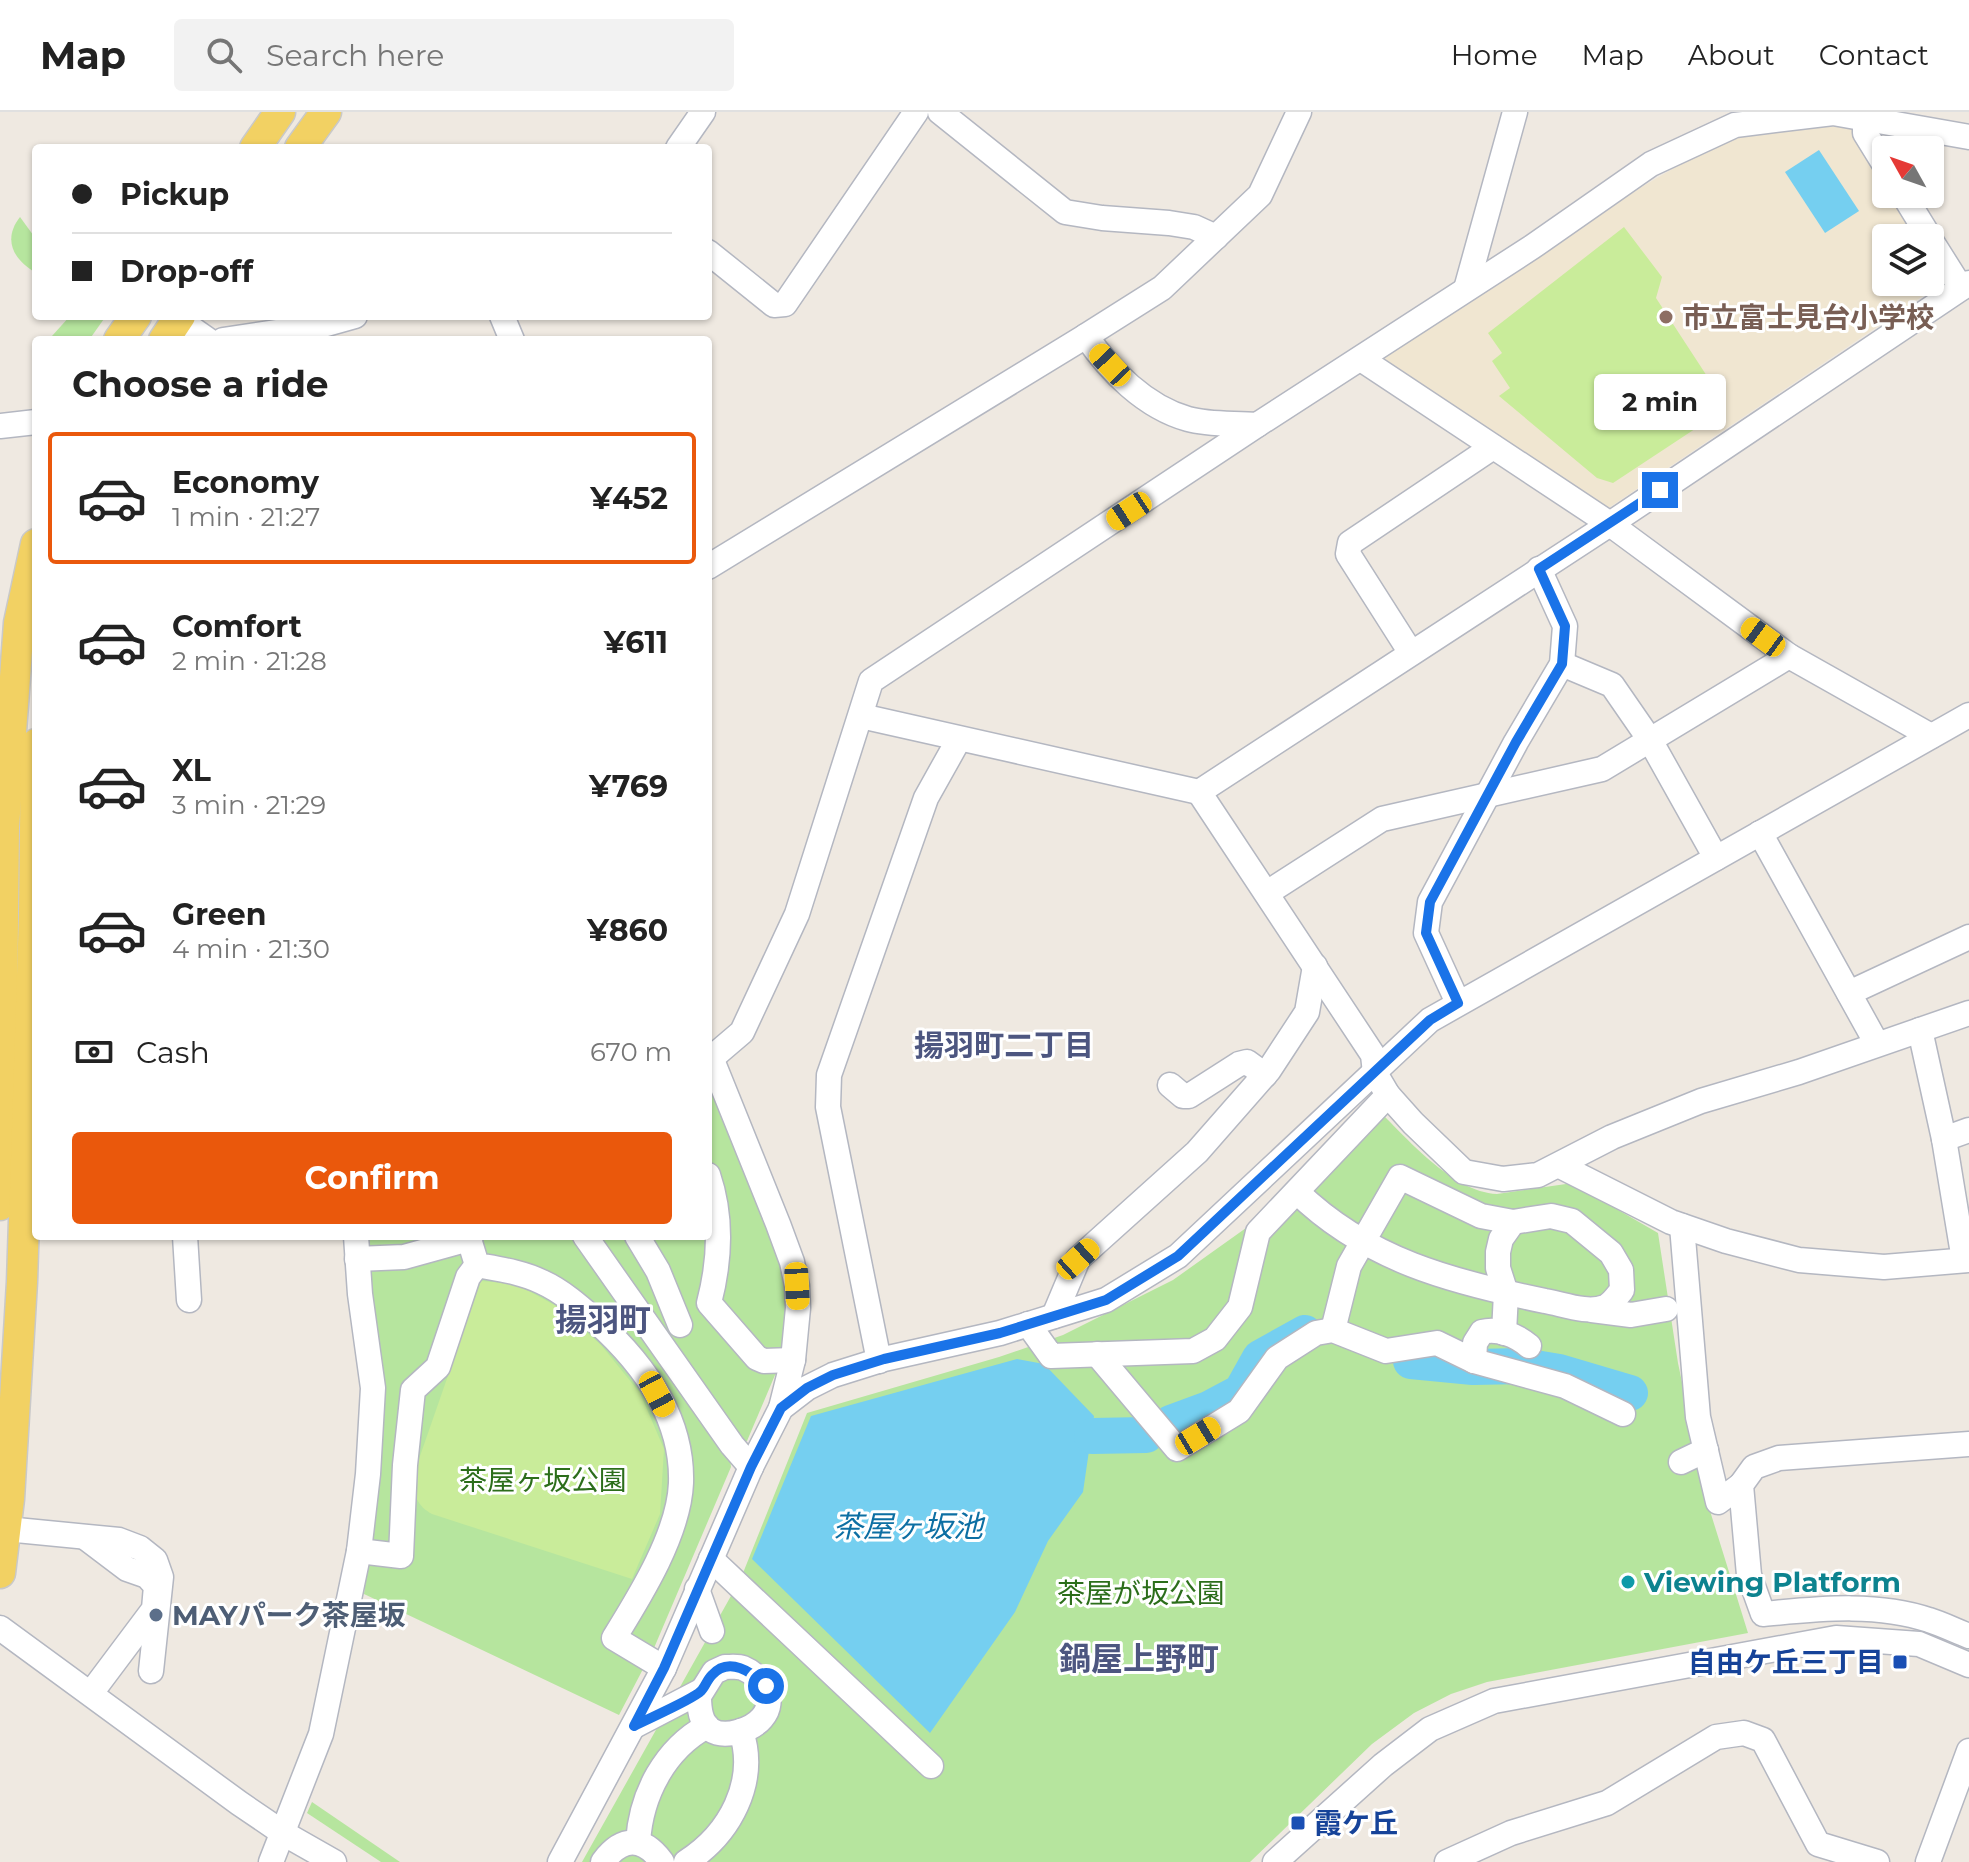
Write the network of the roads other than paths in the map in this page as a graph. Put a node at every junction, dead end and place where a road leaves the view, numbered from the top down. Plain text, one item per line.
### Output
1 (326, 112) edge
2 (703, 112) edge
3 (916, 112) edge
4 (940, 112) edge
5 (1299, 112) edge
6 (1515, 112) edge
7 (1833, 113) edge
8 (1865, 119) junction
9 (1969, 137) edge
10 (303, 144) edge
11 (681, 144) edge
12 (1872, 144) edge
13 (1216, 237) junction
14 (712, 255) edge
15 (1944, 257) edge
16 (1965, 286) edge
17 (1466, 289) junction
18 (341, 320) edge
19 (174, 325) edge
20 (199, 336) edge
21 (250, 336) edge
22 (1086, 336) junction
23 (1361, 359) junction
24 (32, 422) edge
25 (1257, 425) junction
26 (0, 426) edge
27 (1493, 447) junction
28 (1610, 524) junction
29 (32, 555) edge
30 (712, 565) edge
31 (1539, 569) junction
32 (9, 621) edge
33 (1411, 653) junction
34 (1789, 656) junction
35 (1562, 664) junction
36 (1969, 715) edge
37 (861, 716) junction
38 (1931, 736) junction
39 (959, 739) junction
40 (1650, 740) junction
41 (1199, 792) junction
42 (1488, 795) junction
43 (2, 827) edge
44 (1760, 833) junction
45 (1716, 858) junction
46 (1267, 893) junction
47 (1969, 937) edge
48 (1315, 966) junction
49 (1849, 993) junction
50 (32, 999) edge
51 (1458, 1003) junction
52 (1969, 1013) edge
53 (1920, 1030) junction
54 (1877, 1044) junction
55 (712, 1057) edge
56 (1, 1066) edge
57 (712, 1066) edge
58 (1375, 1073) junction
59 (1265, 1075) junction
60 (1170, 1085) dead end
61 (1388, 1095) junction
62 (1969, 1130) edge
63 (1944, 1139) junction
64 (1560, 1166) junction
65 (712, 1189) edge
66 (1297, 1192) junction
67 (0, 1205) edge
68 (1513, 1222) junction
69 (1682, 1226) junction
70 (185, 1240) edge
71 (463, 1240) edge
72 (471, 1240) edge
73 (588, 1240) edge
74 (639, 1240) edge
75 (1363, 1241) junction
76 (356, 1247) edge
77 (1967, 1260) edge
78 (477, 1265) junction
79 (1506, 1293) junction
80 (189, 1300) dead end
81 (709, 1303) junction
82 (1666, 1309) dead end
83 (1592, 1310) junction
84 (1054, 1316) junction
85 (1028, 1324) junction
86 (680, 1325) junction
87 (1333, 1330) junction
88 (1504, 1333) junction
89 (659, 1342) junction
90 (1529, 1346) dead end
91 (1097, 1354) junction
92 (635, 1359) junction
93 (793, 1360) junction
94 (879, 1361) junction
95 (1474, 1361) junction
96 (781, 1408) junction
97 (1623, 1414) dead end
98 (1969, 1444) edge
99 (1706, 1450) junction
100 (1681, 1462) dead end
101 (751, 1467) junction
102 (1741, 1485) junction
103 (6, 1529) junction
104 (86, 1538) junction
105 (359, 1551) junction
106 (711, 1559) junction
107 (0, 1573) edge
108 (697, 1589) junction
109 (0, 1628) edge
110 (712, 1631) dead end
111 (1969, 1636) edge
112 (1969, 1665) edge
113 (664, 1668) junction
114 (151, 1671) dead end
115 (701, 1691) junction
116 (91, 1693) junction
117 (634, 1726) junction
118 (707, 1726) junction
119 (741, 1731) junction
120 (1969, 1751) edge
121 (931, 1766) dead end
122 (283, 1833) junction
123 (638, 1842) junction
124 (271, 1862) edge
125 (334, 1862) edge
126 (560, 1862) edge
127 (603, 1862) edge
128 (662, 1862) edge
129 (686, 1862) edge
130 (1275, 1862) edge
131 (1447, 1862) edge
132 (1877, 1862) edge
133 (1928, 1862) edge

1 - 10 main road
2 - 11 street
3 - 14 street
4 - 13 street
5 - 13 street
6 - 17 street
7 - 8 street
7 - 17 street
8 - 9 street
8 - 12 street
13 - 22 street
15 - 16 street
16 - 28 street
17 - 23 street
18 - 21 street
19 - 20 street
22 - 25 street
22 - 30 street
23 - 25 street
23 - 27 street
24 - 26 street
25 - 37 street
27 - 28 street
27 - 33 street
28 - 31 street
28 - 34 street
29 - 32 main road
31 - 33 street
31 - 35 street
32 - 43 main road
33 - 41 street
34 - 38 street
34 - 40 street
35 - 40 street
35 - 42 street
36 - 38 street
37 - 39 street
37 - 55 street
38 - 44 street
39 - 41 street
39 - 94 street
40 - 42 street
40 - 45 street
41 - 46 street
42 - 46 street
42 - 51 street
43 - 56 main road
44 - 45 street
44 - 49 street
45 - 51 street
46 - 48 street
47 - 49 street
48 - 58 street
48 - 59 street
49 - 54 street
50 - 103 main road
51 - 58 street
52 - 53 street
53 - 54 street
53 - 63 street
54 - 64 street
56 - 67 main road
57 - 93 street
58 - 61 street
58 - 84 street
59 - 60 street
59 - 84 street
61 - 64 street
61 - 66 street
62 - 63 street
63 - 77 street
64 - 69 street
65 - 81 street
66 - 75 street
66 - 91 street
68 - 75 street
68 - 79 street
68 - 83 street
69 - 77 street
69 - 99 street
70 - 80 street
71 - 76 street
72 - 78 street
73 - 89 street
74 - 86 street
75 - 79 street
75 - 87 street
76 - 105 street
78 - 92 street
78 - 105 street
79 - 83 street
79 - 88 street
81 - 86 street
81 - 93 street
82 - 83 street
84 - 85 street
85 - 91 street
85 - 94 street
86 - 89 street
87 - 91 street
87 - 95 street
88 - 90 street
88 - 95 street
89 - 92 street
89 - 101 street
92 - 113 street
93 - 96 street
94 - 96 street
95 - 97 street
96 - 101 street
98 - 102 street
99 - 100 street
99 - 102 street
101 - 106 street
102 - 111 street
103 - 104 street
103 - 107 main road
104 - 114 street
104 - 116 street
105 - 122 street
106 - 108 street
106 - 121 street
108 - 110 street
108 - 113 street
109 - 116 street
112 - 130 street
113 - 117 street
115 - 117 street
115 - 118 street
115 - 119 street
116 - 122 street
117 - 126 street
118 - 119 street
118 - 123 street
119 - 129 street
120 - 133 street
122 - 124 street
122 - 125 street
123 - 127 street
123 - 128 street
131 - 132 street

